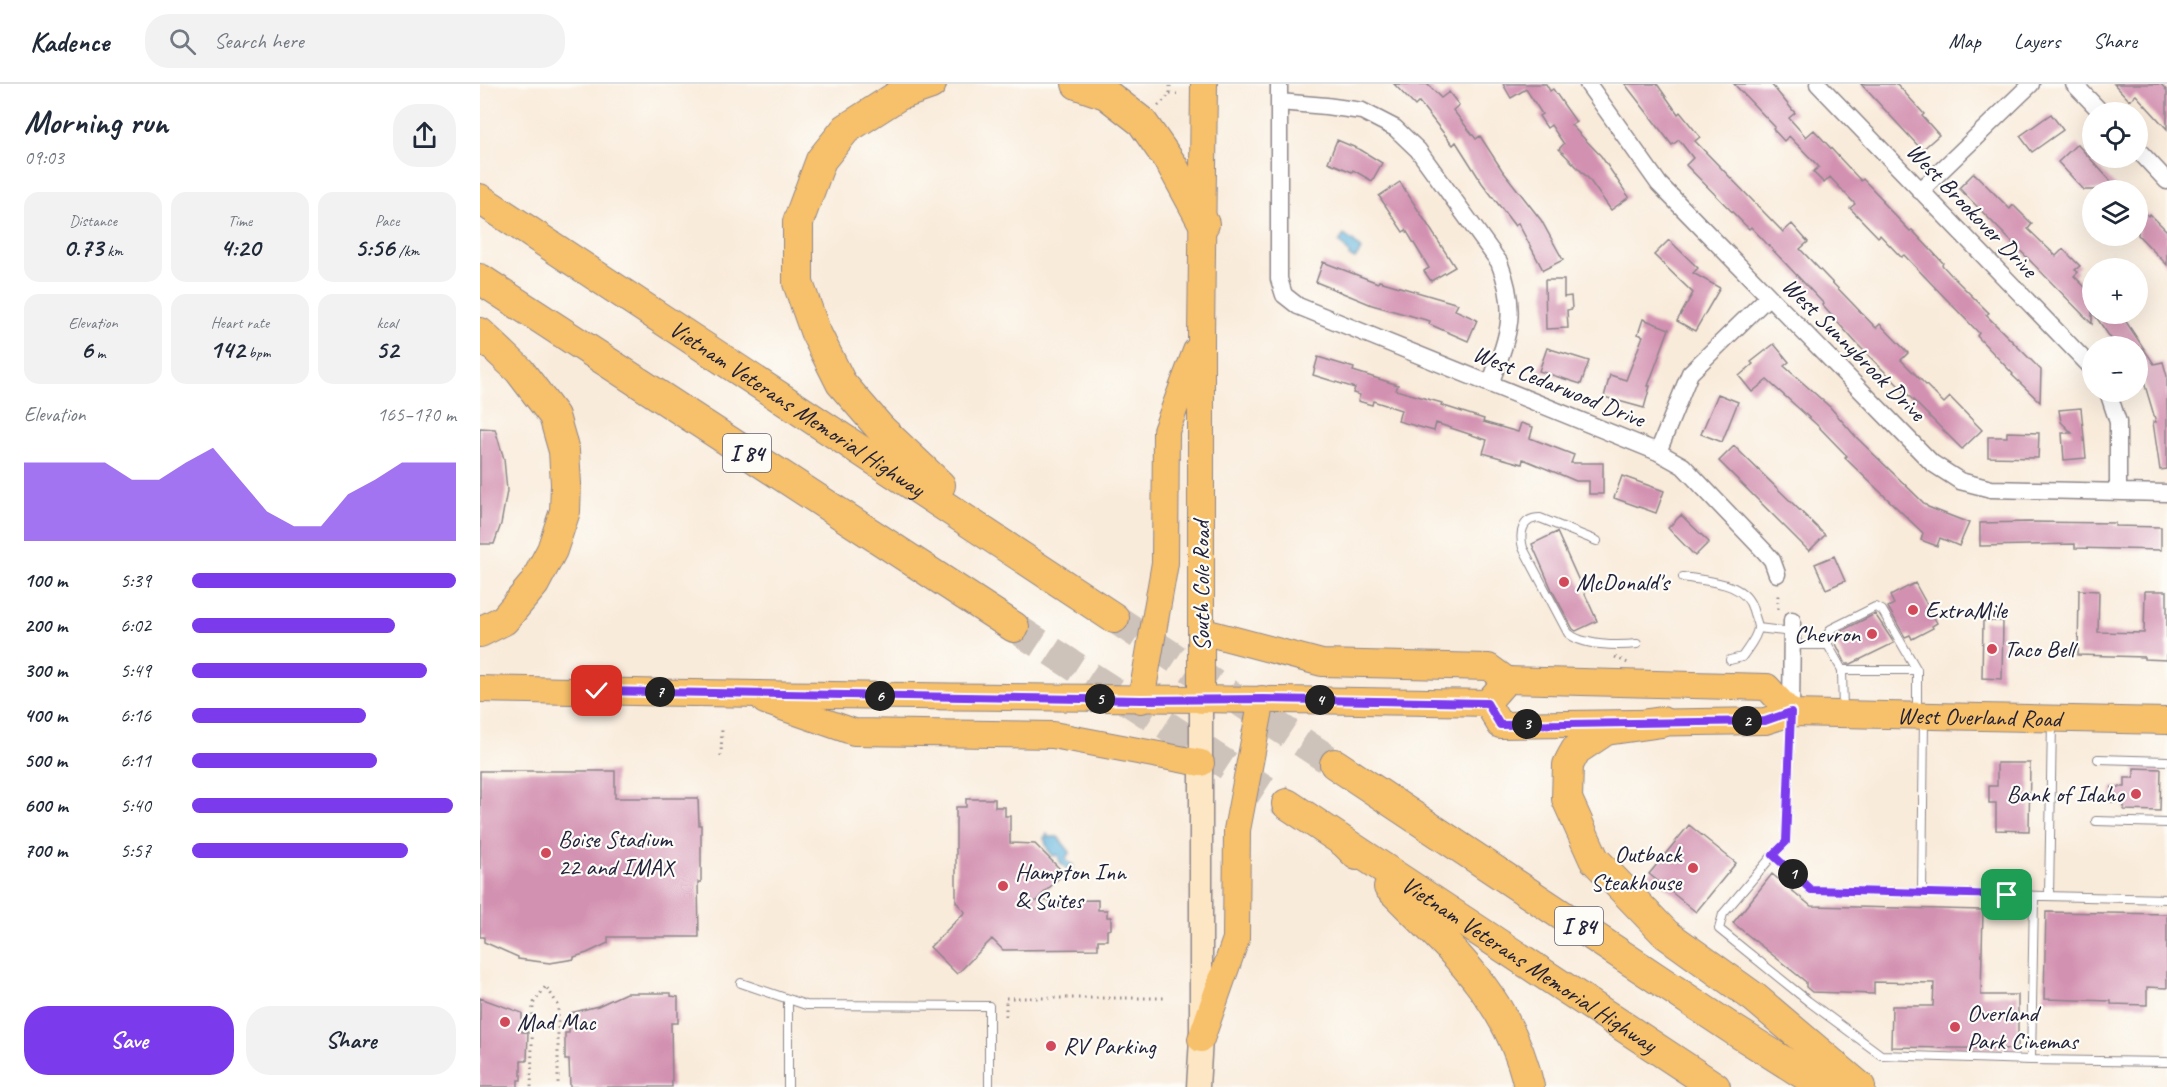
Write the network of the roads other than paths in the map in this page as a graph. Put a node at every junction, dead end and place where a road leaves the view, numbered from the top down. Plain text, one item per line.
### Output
1 (931, 84) edge
2 (1077, 84) edge
3 (1204, 84) edge
4 (1279, 84) edge
5 (1588, 84) edge
6 (1818, 84) edge
7 (2031, 84) edge
8 (2074, 84) edge
9 (1279, 102) junction
10 (2092, 102) edge
11 (2148, 161) edge
12 (2167, 181) edge
13 (1920, 191) junction
14 (482, 200) edge
15 (1204, 224) junction
16 (480, 279) edge
17 (1768, 297) junction
18 (480, 333) edge
19 (1201, 337) junction
20 (2082, 358) edge
21 (1490, 384) junction
22 (2111, 402) edge
23 (1658, 452) junction
24 (2118, 492) junction
25 (2167, 493) edge
26 (995, 537) junction
27 (1596, 541) dead end
28 (1683, 577) dead end
29 (1778, 582) road end
30 (1114, 618) tunnel mouth
31 (1014, 627) tunnel mouth
32 (1758, 628) junction
33 (1201, 631) junction
34 (480, 632) edge
35 (1792, 632) junction
36 (1637, 644) dead end
37 (1828, 645) junction
38 (1730, 660) dead end
39 (1842, 670) junction
40 (1917, 670) junction
41 (1507, 681) junction
42 (480, 689) edge
43 (742, 693) junction
44 (1262, 699) junction
45 (1141, 700) junction
46 (1201, 700) junction
47 (1487, 703) junction
48 (1791, 712) junction
49 (1843, 714) junction
50 (1920, 716) junction
51 (2053, 719) junction
52 (2167, 721) edge
53 (1662, 722) junction
54 (2098, 759) dead end
55 (2167, 761) edge
56 (1201, 763) junction
57 (1335, 764) tunnel mouth
58 (1287, 804) tunnel mouth
59 (2096, 821) dead end
60 (2167, 824) edge
61 (1344, 842) junction
62 (1773, 855) junction
63 (1922, 893) junction
64 (2034, 896) junction
65 (2049, 896) junction
66 (2167, 899) edge
67 (741, 983) dead end
68 (788, 999) junction
69 (1200, 1039) junction
70 (2031, 1060) junction
71 (2167, 1062) edge
72 (788, 1087) edge
73 (989, 1087) edge
74 (1198, 1087) edge
75 (1529, 1087) edge
76 (1715, 1087) edge
77 (1824, 1087) edge
78 (1860, 1087) edge

1 - 26 highway
2 - 15 highway
3 - 15 main road, South Cole Road
4 - 9 street
5 - 17 street, West Sunnybrook Drive
6 - 13 street, West Brookover Drive
7 - 13 street
8 - 10 street
9 - 21 street
9 - 21 street, West Cedarwood Drive
11 - 12 street
13 - 20 street, West Brookover Drive
14 - 26 highway, Vietnam Veterans Memorial Highway
15 - 19 main road, South Cole Road
16 - 31 highway, I 84
17 - 23 street
17 - 24 street, West Sunnybrook Drive
18 - 34 highway
19 - 33 main road, South Cole Road
19 - 45 main road
21 - 23 street, West Cedarwood Drive
22 - 24 street
23 - 29 street, West Cedarwood Drive
24 - 25 street, West Sunnybrook Drive
26 - 30 highway, Vietnam Veterans Memorial Highway
27 - 36 lane
28 - 32 lane
32 - 35 lane
32 - 38 lane
33 - 41 main road
33 - 46 main road, South Cole Road
35 - 37 lane
35 - 48 street
37 - 39 lane
37 - 40 lane
39 - 40 lane
39 - 49 lane
40 - 50 lane
41 - 47 main road
41 - 48 main road
42 - 43 main road
43 - 45 main road
43 - 56 main road
44 - 46 main road
44 - 47 main road
44 - 69 main road
45 - 46 main road
46 - 56 main road, South Cole Road
47 - 53 main road, West Overland Road
48 - 49 main road, West Overland Road
48 - 53 main road, West Overland Road
48 - 62 lane
49 - 50 main road, West Overland Road
50 - 51 main road, West Overland Road
50 - 63 lane
51 - 52 main road, West Overland Road
51 - 65 lane
53 - 78 highway
54 - 55 lane
56 - 69 main road, South Cole Road
57 - 77 highway, I 84
58 - 61 highway, I 84
59 - 60 lane
61 - 75 highway
61 - 76 highway, Vietnam Veterans Memorial Highway / I 84
62 - 63 lane
62 - 70 lane
63 - 64 lane
64 - 65 lane
64 - 70 lane
65 - 66 lane
67 - 68 lane
68 - 72 lane
68 - 73 lane
69 - 74 main road, South Cole Road
70 - 71 lane

